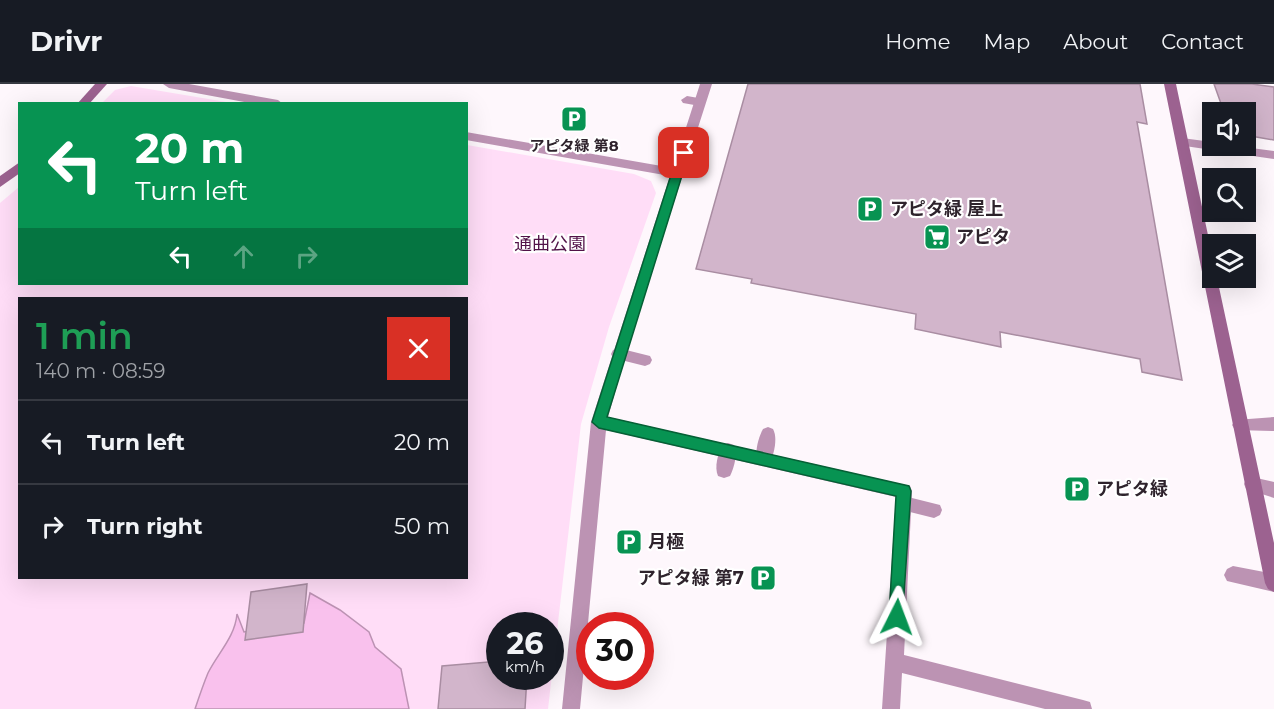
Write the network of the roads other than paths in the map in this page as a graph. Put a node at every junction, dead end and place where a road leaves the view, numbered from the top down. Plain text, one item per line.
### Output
1 (101, 84) edge
2 (170, 84) edge
3 (706, 84) edge
4 (1170, 84) edge
5 (84, 102) edge
6 (267, 102) edge
7 (468, 136) edge
8 (1182, 142) junction
9 (1274, 156) edge
10 (18, 168) edge
11 (677, 173) junction
12 (0, 183) edge
13 (618, 354) junction
14 (645, 360) dead end
15 (599, 422) junction
16 (1274, 424) edge
17 (1240, 425) junction
18 (768, 434) dead end
19 (728, 450) junction
20 (764, 458) junction
21 (724, 471) dead end
22 (1252, 484) junction
23 (1274, 490) edge
24 (904, 504) junction
25 (934, 510) dead end
26 (1233, 575) dead end
27 (1274, 583) edge
28 (894, 662) junction
29 (571, 709) edge
30 (891, 709) edge
31 (1083, 709) edge

1 - 5 street
2 - 6 street
3 - 11 street
4 - 8 street
7 - 11 street
8 - 9 street
8 - 17 street
10 - 12 street
11 - 13 street
13 - 14 street
13 - 15 street
15 - 19 street
15 - 29 street
16 - 17 street
17 - 22 street
18 - 20 street
19 - 20 street
19 - 21 street
20 - 24 street
22 - 23 street
22 - 27 street
24 - 25 street
24 - 28 street
26 - 27 street
28 - 30 street
28 - 31 street

